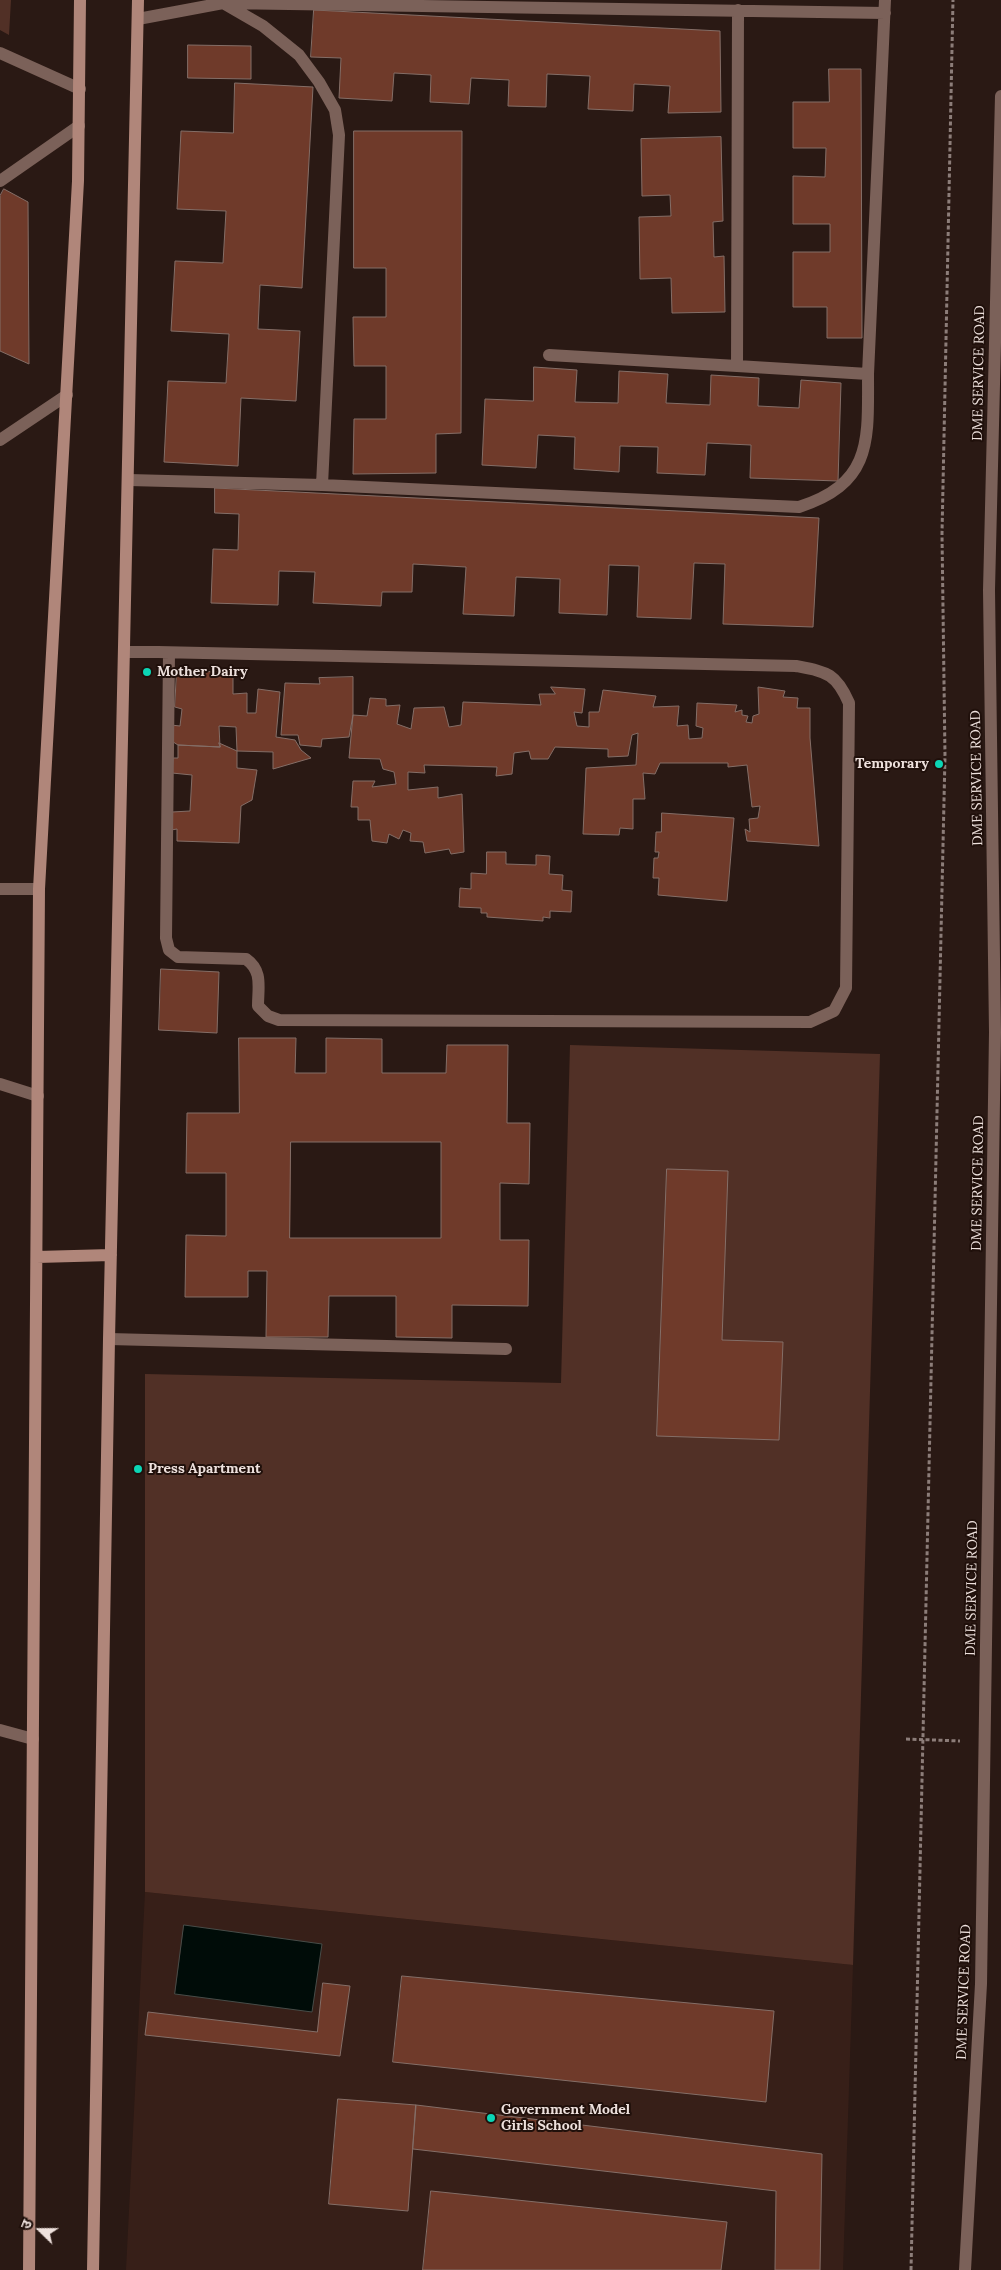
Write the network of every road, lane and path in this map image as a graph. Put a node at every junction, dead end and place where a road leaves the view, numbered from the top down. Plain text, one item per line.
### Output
1 (80, 0) edge
2 (138, 0) edge
3 (953, 0) edge
4 (223, 3) junction
5 (885, 6) edge
6 (738, 10) junction
7 (138, 19) junction
8 (0, 53) edge
9 (80, 89) junction
10 (1001, 96) edge
11 (79, 126) junction
12 (0, 181) edge
13 (549, 355) dead end
14 (737, 366) junction
15 (868, 374) junction
16 (67, 395) junction
17 (0, 440) edge
18 (129, 480) junction
19 (322, 485) junction
20 (989, 590) junction
21 (1001, 603) edge
22 (124, 652) junction
23 (169, 653) junction
24 (1001, 713) edge
25 (990, 724) junction
26 (0, 889) edge
27 (39, 890) junction
28 (0, 1084) edge
29 (38, 1096) junction
30 (111, 1255) junction
31 (37, 1256) junction
32 (109, 1339) junction
33 (506, 1349) dead end
34 (0, 1730) edge
35 (33, 1739) junction
36 (906, 1739) dead end
37 (921, 1740) junction
38 (984, 1742) junction
39 (29, 2270) edge
40 (93, 2270) edge
41 (911, 2270) edge
42 (965, 2270) edge

1 - 9 main road
2 - 7 main road
3 - 37 path
4 - 6 street
4 - 7 street
4 - 19 street
5 - 6 street
5 - 15 street
6 - 14 street
7 - 18 main road
8 - 9 street
9 - 11 main road
10 - 20 street, DME SERVICE ROAD
11 - 12 street
11 - 16 main road
13 - 14 street
14 - 15 street
15 - 19 street
16 - 17 street
16 - 27 main road
18 - 19 street
18 - 22 main road
20 - 21 street
20 - 25 street, DME SERVICE ROAD
22 - 23 street
22 - 30 main road
23 - 23 street
24 - 25 street
25 - 38 street, DME SERVICE ROAD
26 - 27 street
27 - 29 main road
28 - 29 street
29 - 31 main road
30 - 31 main road
30 - 32 main road
31 - 35 main road
32 - 33 street
32 - 40 main road
34 - 35 street
35 - 39 main road
36 - 37 path
37 - 38 path
37 - 41 path
38 - 42 street, DME SERVICE ROAD

